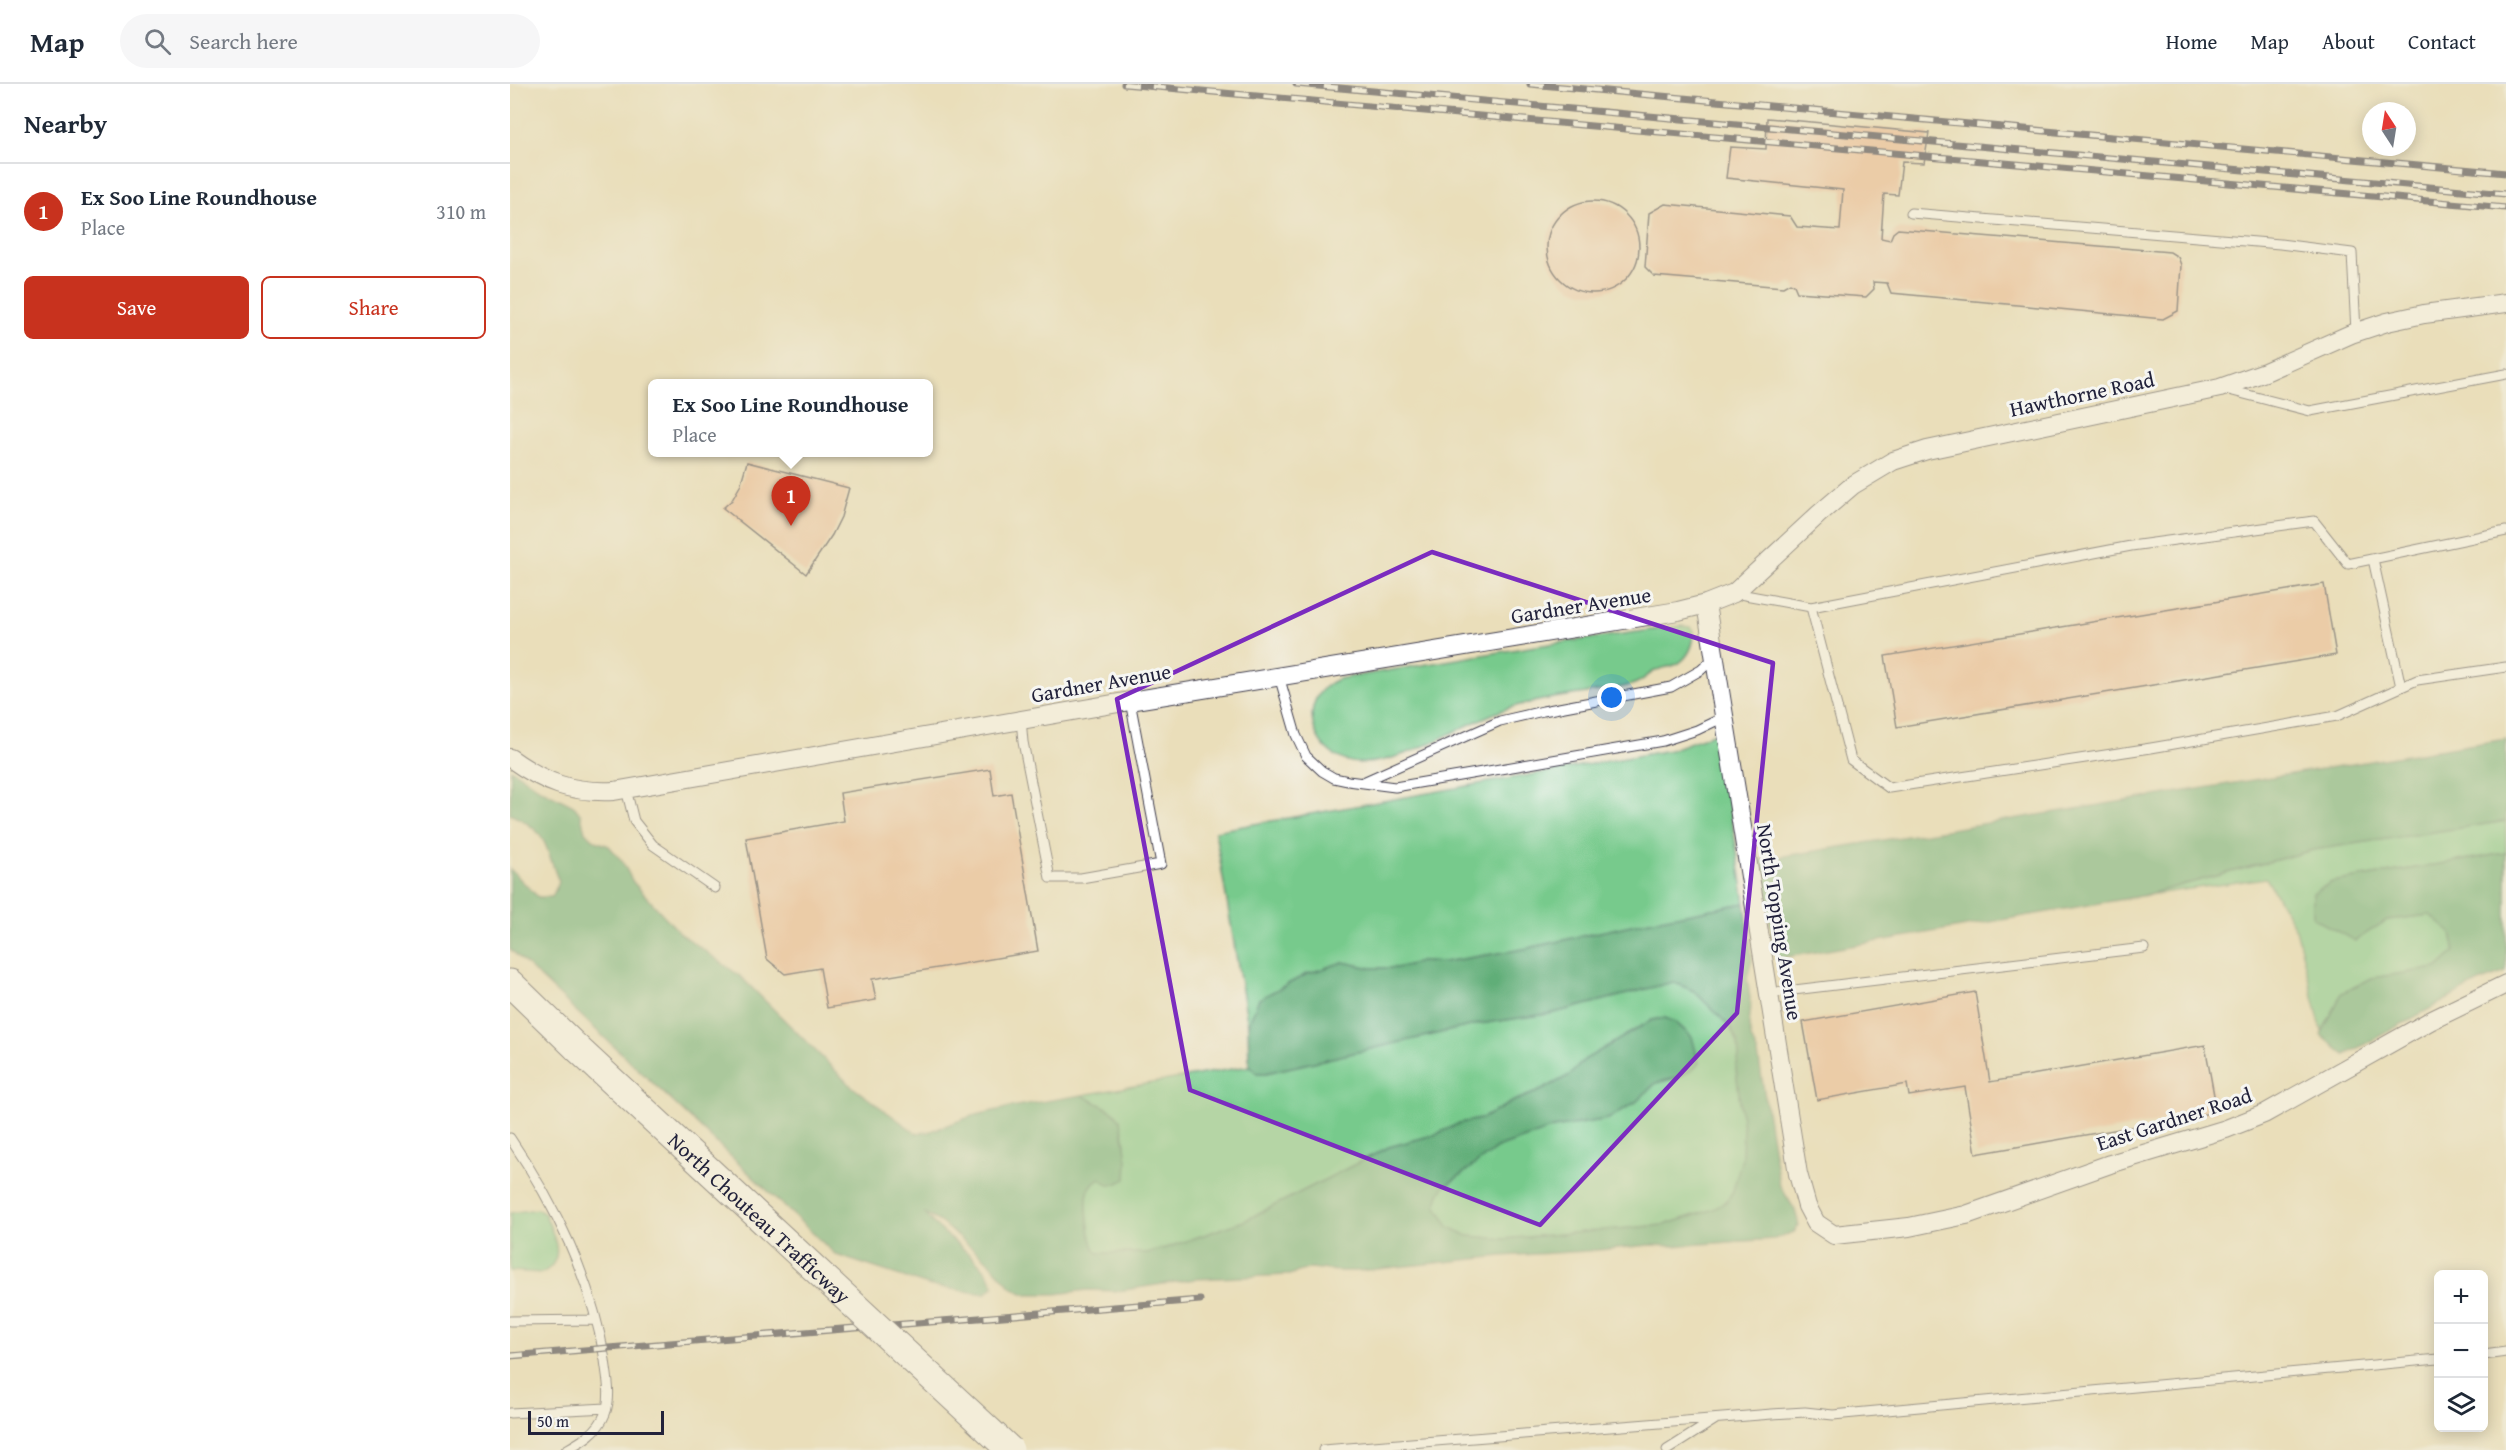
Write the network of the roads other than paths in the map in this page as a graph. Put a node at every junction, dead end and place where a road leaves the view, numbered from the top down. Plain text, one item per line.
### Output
1 (1911, 213) dead end
2 (2506, 303) edge
3 (2356, 332) junction
4 (2506, 374) edge
5 (2220, 388) junction
6 (2506, 531) edge
7 (2373, 559) junction
8 (1734, 593) junction
9 (1706, 604) junction
10 (1811, 607) junction
11 (1715, 657) junction
12 (2506, 667) edge
13 (1279, 676) junction
14 (2401, 687) junction
15 (1130, 700) junction
16 (1724, 717) junction
17 (1022, 719) junction
18 (510, 758) edge
19 (1363, 782) junction
20 (626, 789) junction
21 (715, 888) dead end
22 (2144, 948) dead end
23 (510, 983) edge
24 (2506, 984) edge
25 (1769, 993) junction
26 (510, 1138) edge
27 (1834, 1234) joint
28 (596, 1320) junction
29 (510, 1321) edge
30 (2506, 1352) edge
31 (2488, 1354) edge
32 (2434, 1359) edge
33 (607, 1408) junction
34 (510, 1413) edge
35 (1717, 1418) junction
36 (566, 1450) edge
37 (1010, 1450) edge
38 (1323, 1450) edge
39 (1668, 1450) edge

1 - 3 lane
2 - 3 street, Hawthorne Road
3 - 5 street, Hawthorne Road
4 - 5 lane
5 - 8 street, Hawthorne Road
6 - 7 lane
7 - 10 lane
7 - 14 lane
8 - 9 street, Hawthorne Road
8 - 10 lane
9 - 11 street, North Topping Avenue
9 - 13 street, Gardner Avenue
10 - 14 lane
11 - 16 street, North Topping Avenue
11 - 19 lane
12 - 14 lane
13 - 15 street, Gardner Avenue
13 - 19 lane
15 - 17 street, Gardner Avenue
15 - 17 lane
16 - 19 lane
16 - 25 street, North Topping Avenue
17 - 20 street, Gardner Avenue
18 - 20 street, Gardner Avenue
20 - 21 lane
22 - 25 lane
23 - 37 main road, North Chouteau Trafficway, bridge
24 - 27 street, East Gardner Road
25 - 27 street, North Topping Avenue
26 - 28 lane
28 - 29 lane
28 - 33 lane
30 - 31 lane
32 - 35 lane
33 - 34 lane
33 - 36 lane
35 - 38 lane
35 - 39 lane

